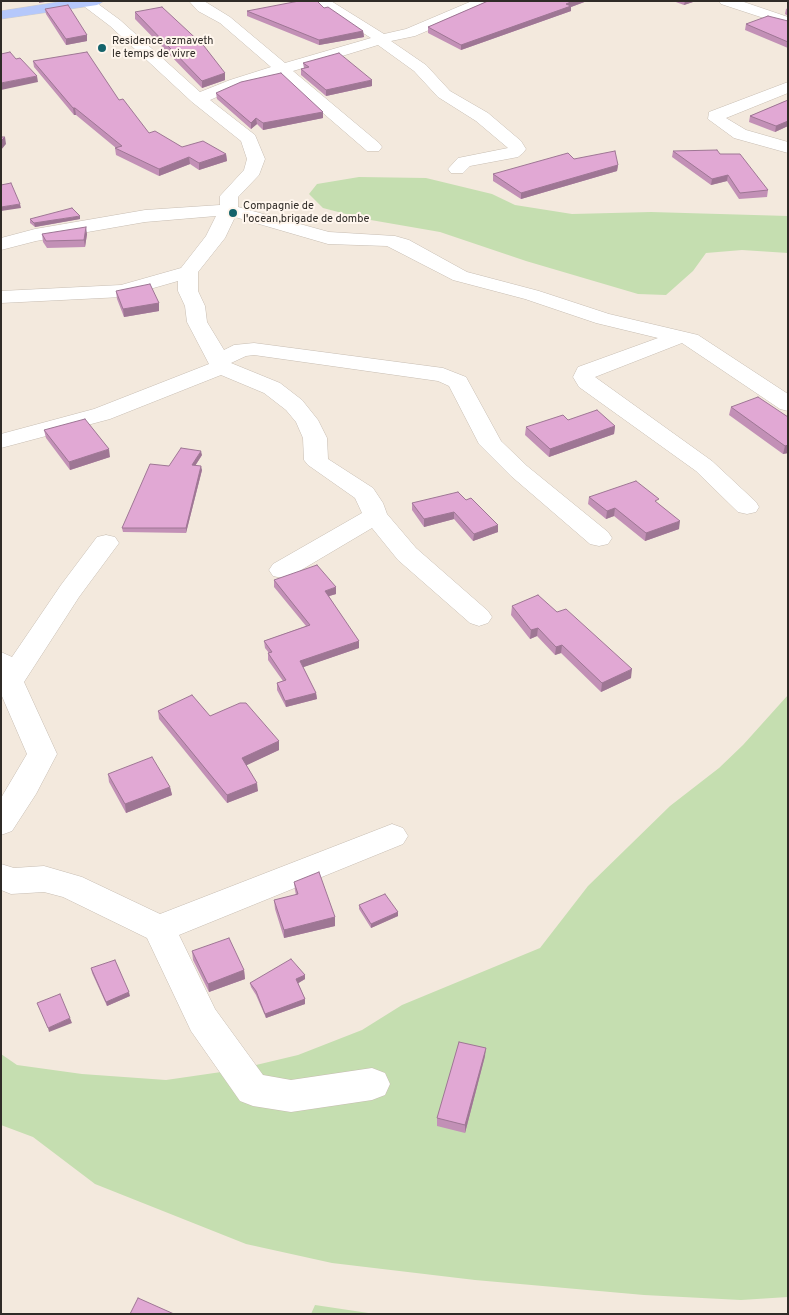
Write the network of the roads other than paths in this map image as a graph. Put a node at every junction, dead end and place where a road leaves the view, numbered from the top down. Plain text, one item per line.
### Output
1 (196, 1) edge
2 (320, 1) edge
3 (485, 1) edge
4 (726, 1) edge
5 (89, 2) edge
6 (1, 15) edge
7 (788, 22) edge
8 (381, 38) junction
9 (281, 69) junction
10 (788, 87) edge
11 (198, 99) junction
12 (373, 147) dead end
13 (788, 148) edge
14 (457, 169) dead end
15 (228, 210) junction
16 (1, 244) edge
17 (188, 272) junction
18 (1, 298) edge
19 (682, 336) junction
20 (220, 364) junction
21 (788, 404) edge
22 (1, 440) edge
23 (747, 507) dead end
24 (375, 516) junction
25 (599, 538) dead end
26 (106, 543) dead end
27 (282, 570) dead end
28 (479, 617) dead end
29 (6, 671) edge
30 (1, 823) edge
31 (392, 836) dead end
32 (1, 876) edge
33 (159, 929) junction
34 (372, 1084) dead end

1 - 9 street
2 - 8 street
3 - 8 street
4 - 7 street
5 - 6 main road
5 - 11 street
8 - 9 street
8 - 14 street
9 - 11 street
9 - 12 street
10 - 13 street
11 - 15 street
15 - 16 street
15 - 17 street
15 - 19 street
17 - 18 street
17 - 20 street
19 - 21 street
19 - 23 street
20 - 22 street
20 - 24 street
20 - 25 street
24 - 27 street
24 - 28 street
26 - 29 street
29 - 30 street
31 - 33 street
32 - 33 street
33 - 34 street

